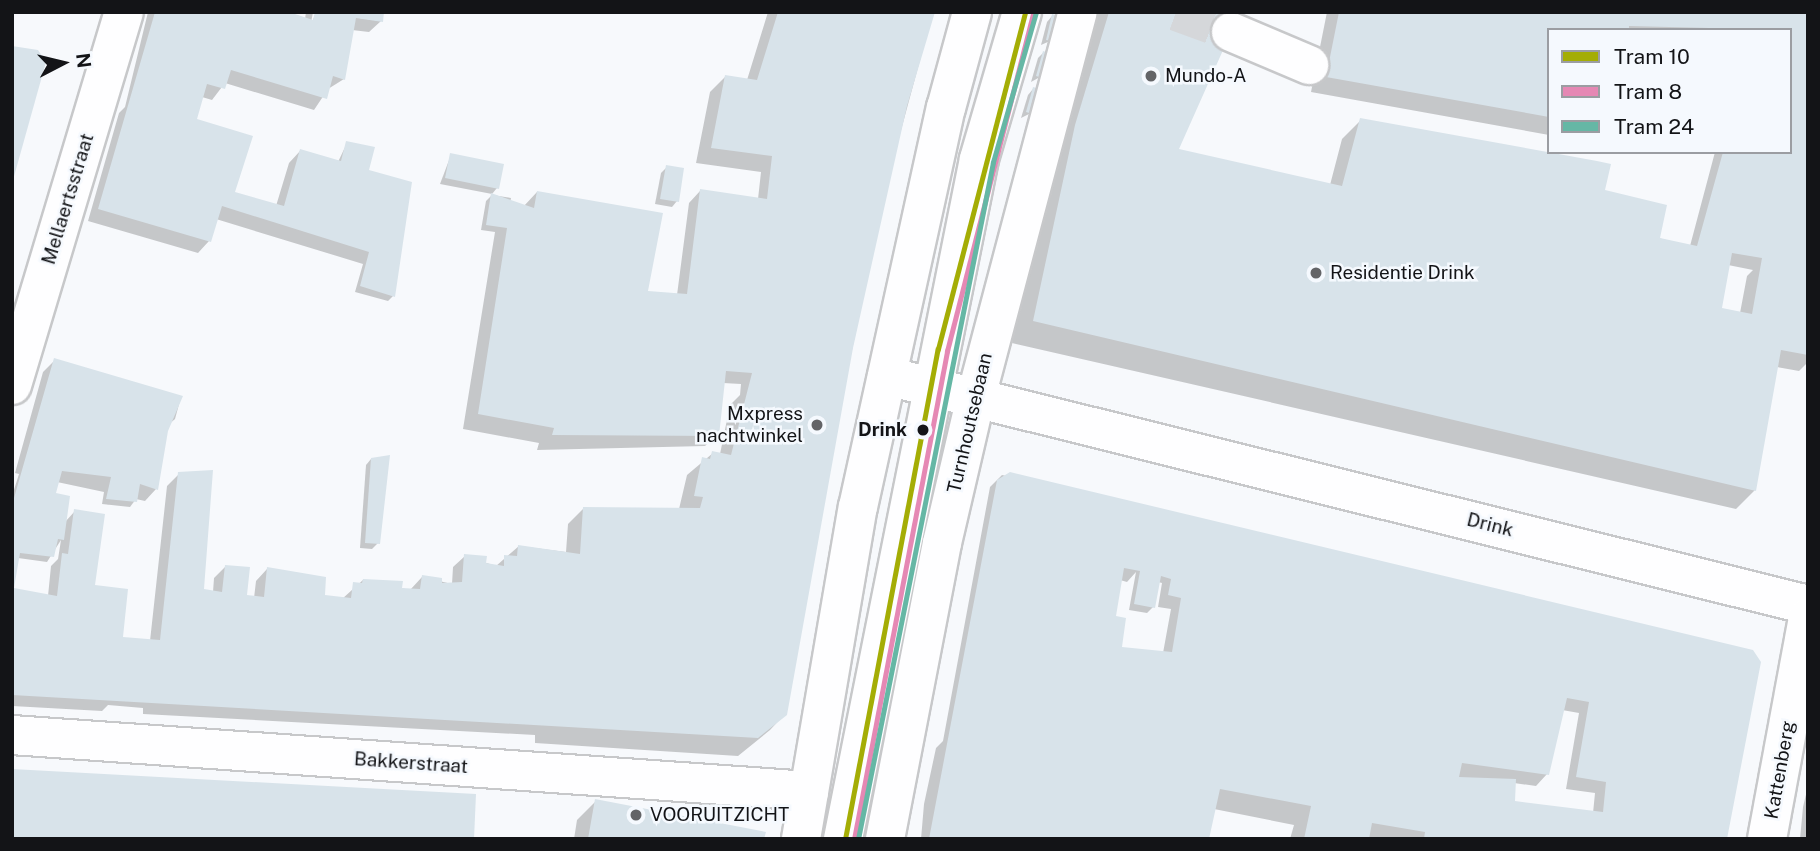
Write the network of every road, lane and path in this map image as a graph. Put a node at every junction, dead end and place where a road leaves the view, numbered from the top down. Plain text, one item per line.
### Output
1 (122, 12) edge
2 (972, 12) edge
3 (1021, 12) edge
4 (1078, 12) edge
5 (1231, 32) tunnel mouth
6 (1309, 65) dead end
7 (887, 376) junction
8 (12, 385) edge
9 (932, 387) junction
10 (976, 397) junction
11 (1808, 605) edge
12 (1808, 618) edge
13 (12, 735) edge
14 (809, 790) junction
15 (801, 839) edge
16 (843, 839) edge
17 (885, 839) edge
18 (1767, 839) edge

1 - 8 street, Mellaertsstraat
2 - 7 street
3 - 9 street
4 - 10 street, Turnhoutsebaan
5 - 6 street
7 - 9 street, Drink
7 - 14 street
9 - 10 street, Drink
9 - 16 street
10 - 11 street, Drink
10 - 17 street, Turnhoutsebaan
12 - 18 street, Kattenberg
13 - 14 street, Bakkerstraat
14 - 15 street

